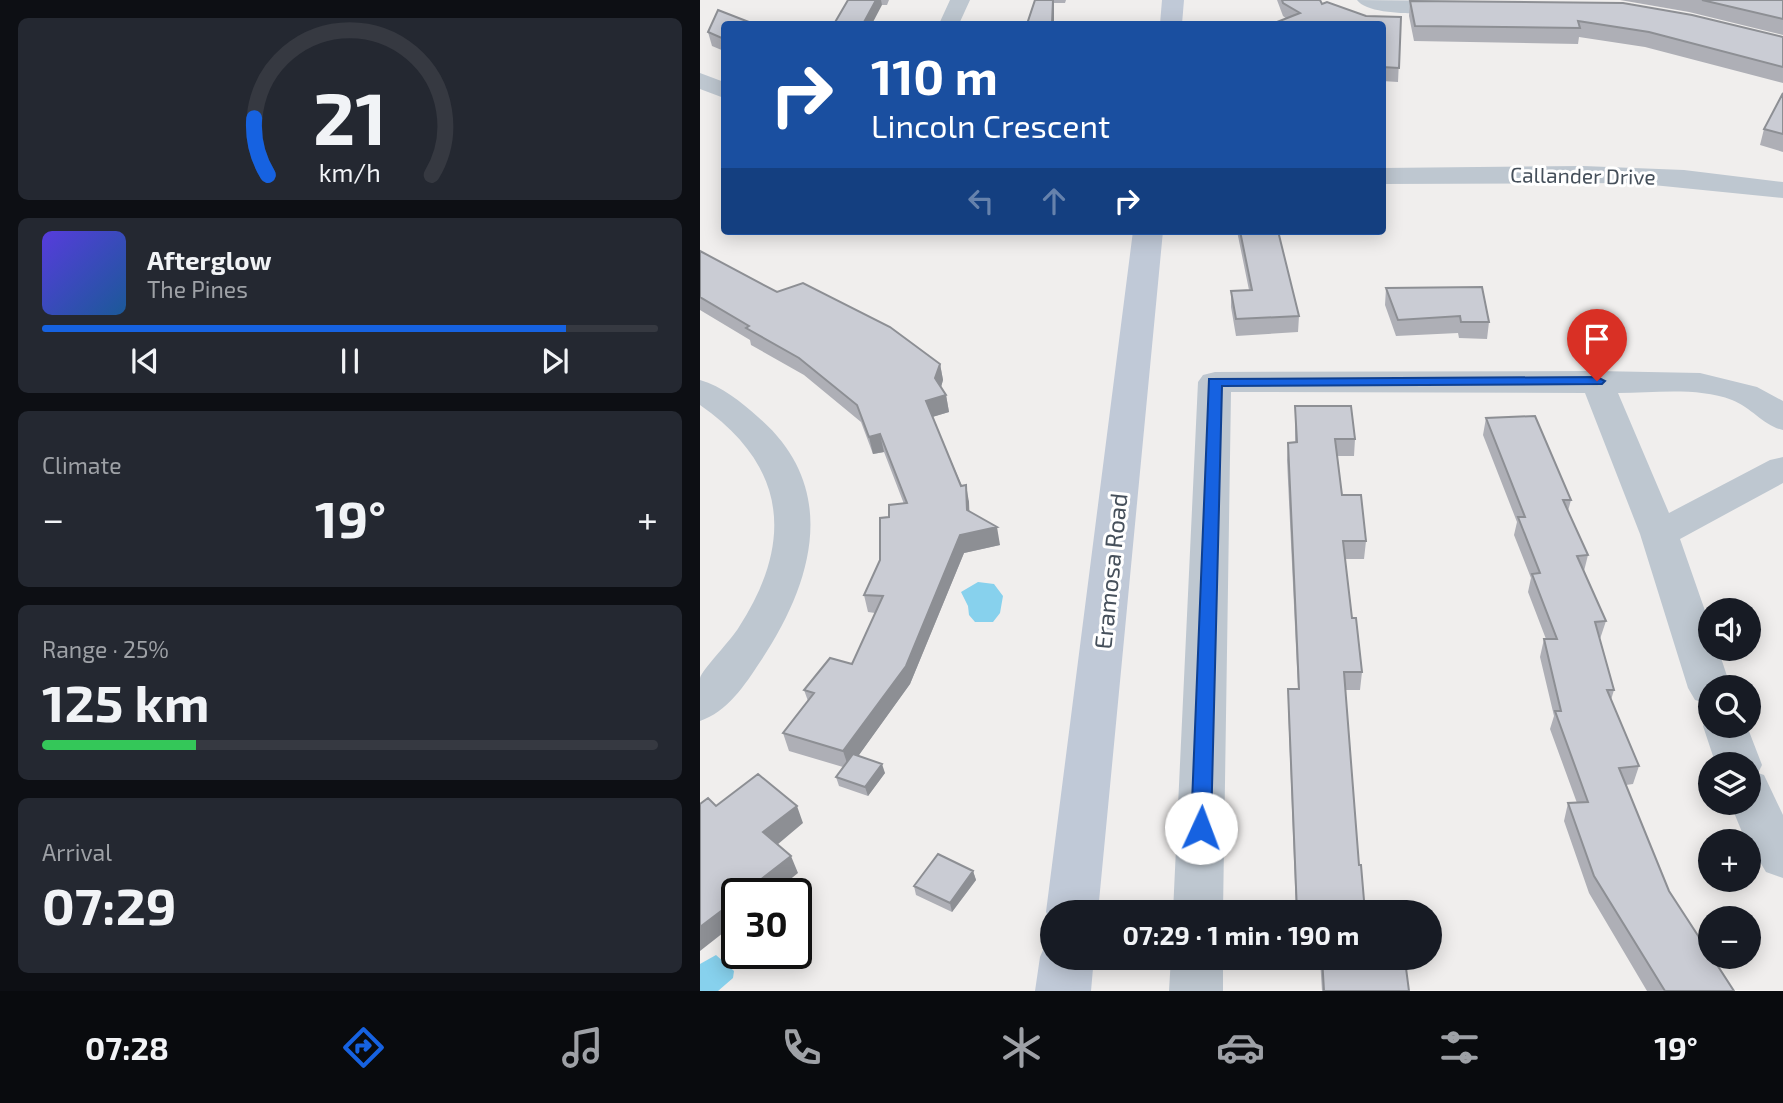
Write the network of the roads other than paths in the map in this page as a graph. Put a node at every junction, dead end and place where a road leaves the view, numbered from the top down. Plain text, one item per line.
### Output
1 (960, 0) edge
2 (1173, 0) edge
3 (1367, 0) edge
4 (1480, 7) edge
5 (950, 21) edge
6 (1171, 21) edge
7 (700, 80) edge
8 (721, 90) edge
9 (1386, 176) edge
10 (1783, 190) edge
11 (1148, 235) edge
12 (1597, 381) junction
13 (700, 390) edge
14 (1783, 420) edge
15 (1783, 468) edge
16 (1658, 534) junction
17 (1706, 675) edge
18 (700, 704) edge
19 (1758, 815) edge
20 (1783, 858) edge
21 (1073, 900) edge
22 (1198, 900) edge
23 (1065, 970) edge
24 (1197, 970) edge
25 (1063, 991) edge
26 (1196, 991) edge

1 - 5 street
2 - 6 main road
3 - 4 street
7 - 8 street
9 - 10 street, Callander Drive
11 - 21 main road, Eramosa Road
12 - 14 street
12 - 16 street
12 - 22 street
13 - 18 street
15 - 16 street
16 - 17 street
19 - 20 street
23 - 25 main road
24 - 26 street

